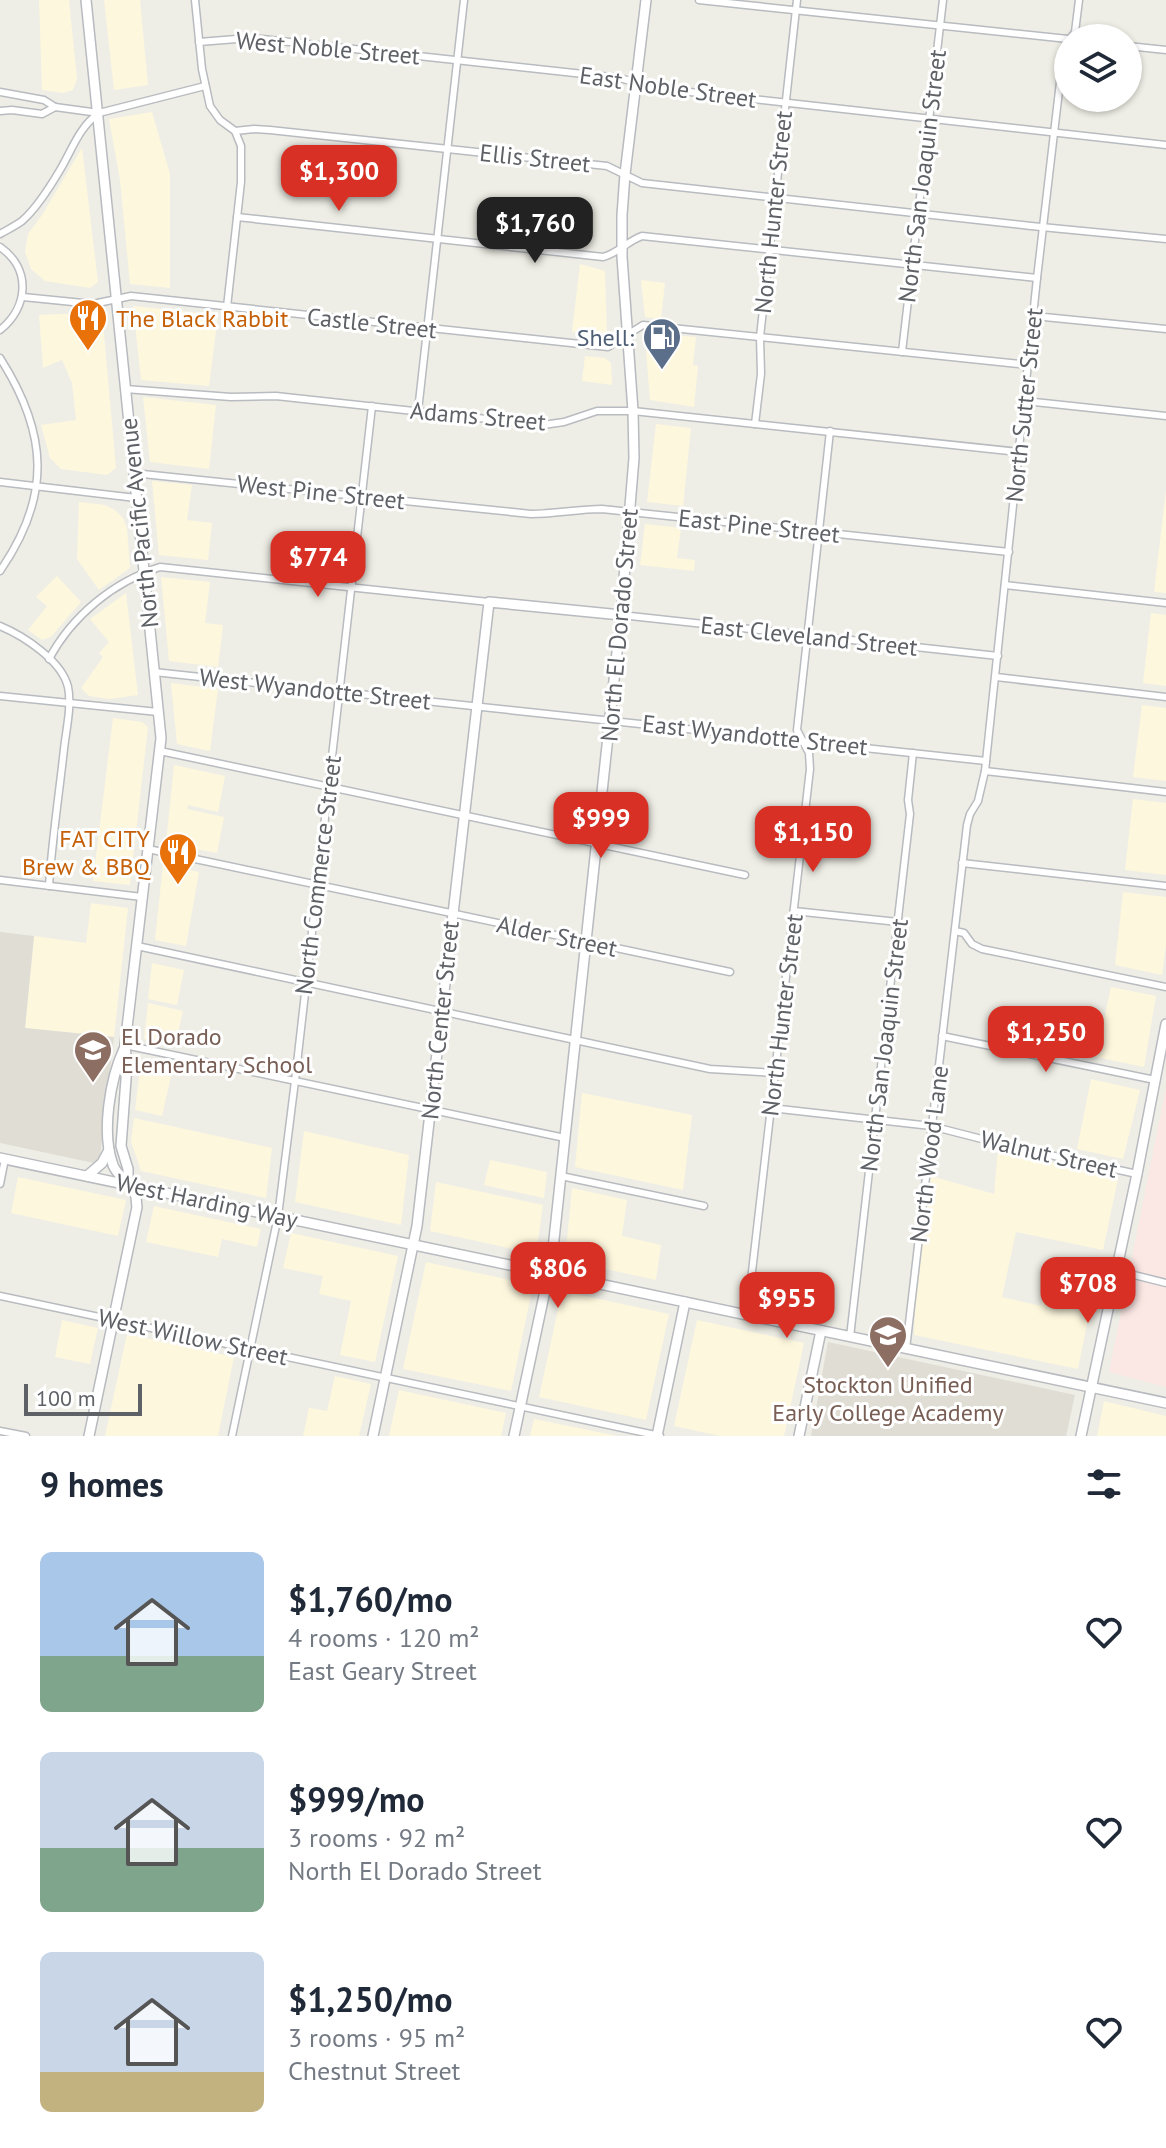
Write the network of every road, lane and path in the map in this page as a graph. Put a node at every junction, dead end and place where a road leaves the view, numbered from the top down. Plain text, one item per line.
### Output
1 (86, 0) edge
2 (195, 0) edge
3 (464, 0) edge
4 (646, 0) edge
5 (699, 0) edge
6 (797, 0) edge
7 (943, 0) edge
8 (1079, 0) edge
9 (796, 11) junction
10 (1076, 24) edge
11 (939, 26) junction
12 (1054, 38) edge
13 (199, 42) junction
14 (1142, 47) edge
15 (1166, 50) edge
16 (457, 59) junction
17 (637, 84) junction
18 (205, 86) junction
19 (0, 92) edge
20 (785, 104) junction
21 (55, 107) junction
22 (0, 111) edge
23 (1056, 112) edge
24 (99, 113) junction
25 (929, 120) junction
26 (235, 131) junction
27 (1054, 133) junction
28 (1166, 145) edge
29 (448, 149) junction
30 (625, 174) junction
31 (774, 198) junction
32 (918, 214) junction
33 (237, 217) junction
34 (1044, 227) junction
35 (0, 234) edge
36 (1166, 239) edge
37 (438, 240) junction
38 (0, 247) edge
39 (622, 248) junction
40 (769, 249) junction
41 (912, 265) junction
42 (1037, 278) junction
43 (23, 297) junction
44 (116, 300) junction
45 (227, 307) junction
46 (1034, 316) junction
47 (428, 329) junction
48 (1166, 329) edge
49 (0, 330) edge
50 (627, 336) junction
51 (760, 337) junction
52 (902, 352) junction
53 (0, 358) edge
54 (1029, 365) junction
55 (125, 389) junction
56 (1025, 401) junction
57 (372, 406) junction
58 (418, 411) junction
59 (633, 411) junction
60 (1166, 416) edge
61 (755, 424) junction
62 (830, 431) junction
63 (1019, 452) junction
64 (133, 473) junction
65 (0, 482) edge
66 (35, 486) junction
67 (361, 496) junction
68 (136, 498) junction
69 (630, 511) junction
70 (509, 512) joint
71 (818, 532) junction
72 (1009, 552) junction
73 (0, 571) edge
74 (144, 572) junction
75 (1005, 585) junction
76 (351, 587) junction
77 (489, 602) junction
78 (1166, 603) edge
79 (621, 615) junction
80 (0, 626) edge
81 (807, 636) junction
82 (998, 656) junction
83 (49, 659) junction
84 (154, 672) junction
85 (996, 677) junction
86 (340, 691) junction
87 (0, 696) edge
88 (1166, 697) edge
89 (68, 703) junction
90 (477, 706) junction
91 (158, 712) junction
92 (610, 719) junction
93 (803, 741) junction
94 (160, 751) junction
95 (913, 753) junction
96 (986, 761) junction
97 (985, 771) junction
98 (329, 787) junction
99 (1166, 792) edge
100 (464, 815) junction
101 (597, 844) junction
102 (148, 849) junction
103 (962, 863) junction
104 (745, 875) dead end
105 (0, 880) edge
106 (49, 886) junction
107 (317, 886) junction
108 (1166, 886) edge
109 (142, 897) junction
110 (794, 911) junction
111 (452, 914) junction
112 (898, 922) junction
113 (955, 931) junction
114 (586, 941) junction
115 (137, 946) junction
116 (730, 972) dead end
117 (306, 983) junction
118 (1166, 987) edge
119 (442, 1012) junction
120 (1166, 1024) edge
121 (942, 1036) junction
122 (575, 1040) junction
123 (125, 1045) junction
124 (775, 1073) junction
125 (1155, 1080) junction
126 (295, 1081) junction
127 (771, 1108) junction
128 (430, 1110) junction
129 (875, 1119) junction
130 (931, 1126) junction
131 (565, 1138) junction
132 (109, 1150) junction
133 (3, 1159) edge
134 (1137, 1174) junction
135 (87, 1176) junction
136 (561, 1176) junction
137 (0, 1184) edge
138 (128, 1185) junction
139 (704, 1206) dead end
140 (278, 1216) junction
141 (414, 1245) junction
142 (1117, 1268) junction
143 (549, 1274) junction
144 (1166, 1283) edge
145 (0, 1296) edge
146 (685, 1302) junction
147 (747, 1315) junction
148 (114, 1320) junction
149 (821, 1331) junction
150 (850, 1337) junction
151 (249, 1349) junction
152 (906, 1349) junction
153 (385, 1378) junction
154 (1091, 1387) junction
155 (1166, 1403) edge
156 (520, 1406) junction
157 (0, 1431) edge
158 (26, 1436) edge
159 (89, 1436) edge
160 (232, 1436) edge
161 (373, 1436) edge
162 (514, 1436) edge
163 (658, 1436) edge
164 (799, 1436) edge
165 (1081, 1436) edge

1 - 24 street, North Pacific Avenue
2 - 13 street
3 - 16 street
4 - 17 street, North El Dorado Street
5 - 9 street
6 - 9 street, North Hunter Street
7 - 11 street, North San Joaquin Street
8 - 10 street, North Sutter Street
9 - 11 street
9 - 20 street, North Hunter Street
11 - 12 street
11 - 25 street, North San Joaquin Street
13 - 16 street, West Noble Street
13 - 18 street
14 - 15 street
16 - 17 street, East Noble Street
16 - 29 street
17 - 20 street, East Noble Street
17 - 30 street, North El Dorado Street
18 - 24 street
18 - 26 street
19 - 21 street
20 - 25 street, East Noble Street
20 - 31 street, North Hunter Street
21 - 22 street
21 - 24 street
23 - 27 street, North Sutter Street
24 - 35 street
24 - 44 street, North Pacific Avenue
25 - 27 street, East Noble Street
25 - 32 street, North San Joaquin Street
26 - 29 street, Ellis Street
26 - 33 street
27 - 28 street, East Noble Street
27 - 34 street, North Sutter Street
29 - 30 street, Ellis Street
29 - 37 street
30 - 31 street, Ellis Street
30 - 39 street, North El Dorado Street
31 - 32 street, Ellis Street
31 - 40 street, North Hunter Street
32 - 34 street, Ellis Street
32 - 41 street, North San Joaquin Street
33 - 37 street
33 - 45 street
34 - 36 street, Ellis Street
34 - 42 street, North Sutter Street
37 - 39 street
37 - 47 street
38 - 43 street
39 - 40 street
39 - 50 street, North El Dorado Street
40 - 41 street
40 - 51 street, North Hunter Street
41 - 42 street
41 - 52 street, North San Joaquin Street
42 - 46 street, North Sutter Street
43 - 44 street, Castle Street
43 - 49 street
44 - 45 street, Castle Street
44 - 55 street, North Pacific Avenue
45 - 47 street, Castle Street
46 - 48 street
46 - 54 street, North Sutter Street
47 - 50 street, Castle Street
47 - 58 street
50 - 51 street, Castle Street
50 - 59 street, North El Dorado Street
51 - 52 street, Castle Street
51 - 61 street, North Hunter Street
52 - 54 street, Castle Street
53 - 66 street
54 - 56 street, North Sutter Street
55 - 57 street, Adams Street
55 - 64 street, North Pacific Avenue
56 - 60 street
56 - 63 street, North Sutter Street
57 - 58 street, Adams Street
57 - 67 street, North Commerce Street
58 - 59 street, Adams Street
59 - 61 street, Adams Street
59 - 69 street, North El Dorado Street
61 - 62 street, Adams Street
62 - 63 street, Adams Street
62 - 71 street, North Hunter Street
63 - 72 street, North Sutter Street
64 - 67 street, West Pine Street
64 - 68 street, North Pacific Avenue
65 - 66 street
66 - 68 street
66 - 73 street
67 - 70 street, West Pine Street
67 - 76 street, North Commerce Street
68 - 74 street, North Pacific Avenue
69 - 70 street, East Pine Street
69 - 71 street, East Pine Street
69 - 79 street, North El Dorado Street
71 - 72 street, East Pine Street
71 - 81 street, North Hunter Street
72 - 75 street, North Sutter Street
74 - 76 street
74 - 83 street
74 - 84 street, North Pacific Avenue
75 - 78 street
75 - 82 street, North Sutter Street
76 - 77 street
76 - 86 street, North Commerce Street
77 - 79 street
77 - 90 street, North Center Street
79 - 81 street, East Cleveland Street
79 - 92 street, North El Dorado Street
80 - 83 street
81 - 82 street, East Cleveland Street
81 - 93 street, North Hunter Street
82 - 85 street, North Sutter Street
83 - 89 street
84 - 86 street, West Wyandotte Street
84 - 91 street, North Pacific Avenue
85 - 88 street
85 - 96 street, North Sutter Street
86 - 90 street, West Wyandotte Street
86 - 98 street, North Commerce Street
87 - 89 street
89 - 91 street
89 - 106 street
90 - 92 street, East Wyandotte Street
90 - 100 street, North Center Street
91 - 94 street, North Pacific Avenue
92 - 93 street, East Wyandotte Street
92 - 101 street, North El Dorado Street
93 - 95 street, East Wyandotte Street
93 - 110 street, North Hunter Street
94 - 98 street
94 - 102 street, North Pacific Avenue
95 - 96 street, East Wyandotte Street
95 - 112 street, North San Joaquin Street
96 - 97 street, North Sutter Street
97 - 99 street
97 - 103 street, North Wood Lane
98 - 100 street
98 - 107 street, North Commerce Street
100 - 101 street
100 - 111 street, North Center Street
101 - 104 street
101 - 114 street, North El Dorado Street
102 - 107 street, Alder Street
102 - 109 street, North Pacific Avenue
103 - 108 street
103 - 113 street, North Wood Lane
105 - 106 street
106 - 109 street
107 - 111 street, Alder Street
107 - 117 street, North Commerce Street
109 - 115 street, North Pacific Avenue
110 - 112 street
110 - 124 street, North Hunter Street
111 - 114 street, Alder Street
111 - 119 street, North Center Street
112 - 129 street, North San Joaquin Street
113 - 118 street
113 - 121 street, North Wood Lane
114 - 116 street, Alder Street
114 - 122 street, North El Dorado Street
115 - 117 street
115 - 123 street, North Pacific Avenue
117 - 119 street
117 - 126 street, North Commerce Street
119 - 122 street
119 - 128 street, North Center Street
120 - 125 street
121 - 125 street
121 - 130 street, North Wood Lane
122 - 124 street
122 - 131 street, North El Dorado Street
123 - 126 street
123 - 132 street, North Pacific Avenue
123 - 138 street, North Pacific Avenue
124 - 127 street, North Hunter Street
125 - 134 street
126 - 128 street
126 - 140 street, North Commerce Street
127 - 129 street, Walnut Street
127 - 147 street, North Hunter Street
128 - 131 street
128 - 141 street, North Center Street
129 - 130 street, Walnut Street
129 - 150 street, North San Joaquin Street
130 - 134 street, Walnut Street
130 - 152 street, North Wood Lane
131 - 136 street, North El Dorado Street
132 - 135 street
132 - 138 street, North Pacific Avenue
133 - 135 street, West Harding Way
133 - 137 street
134 - 142 street
135 - 138 street, West Harding Way
136 - 139 street
136 - 143 street, North El Dorado Street
138 - 140 street, West Harding Way
138 - 148 street
140 - 141 street, West Harding Way
140 - 151 street, North Commerce Street
141 - 143 street, West Harding Way
141 - 153 street, North Center Street
142 - 144 street
142 - 154 street
143 - 146 street, West Harding Way
143 - 156 street, North El Dorado Street
145 - 148 street, West Willow Street
146 - 147 street, West Harding Way
146 - 163 street
147 - 149 street, West Harding Way
148 - 151 street, West Willow Street
148 - 159 street
149 - 150 street, West Harding Way
149 - 164 street
150 - 152 street, West Harding Way
151 - 153 street, West Willow Street
151 - 160 street, North Commerce Street
152 - 154 street, West Harding Way
153 - 156 street, West Willow Street
153 - 161 street, North Center Street
154 - 155 street, West Harding Way
154 - 165 street
156 - 162 street, North El Dorado Street
156 - 163 street, West Willow Street
157 - 158 street

